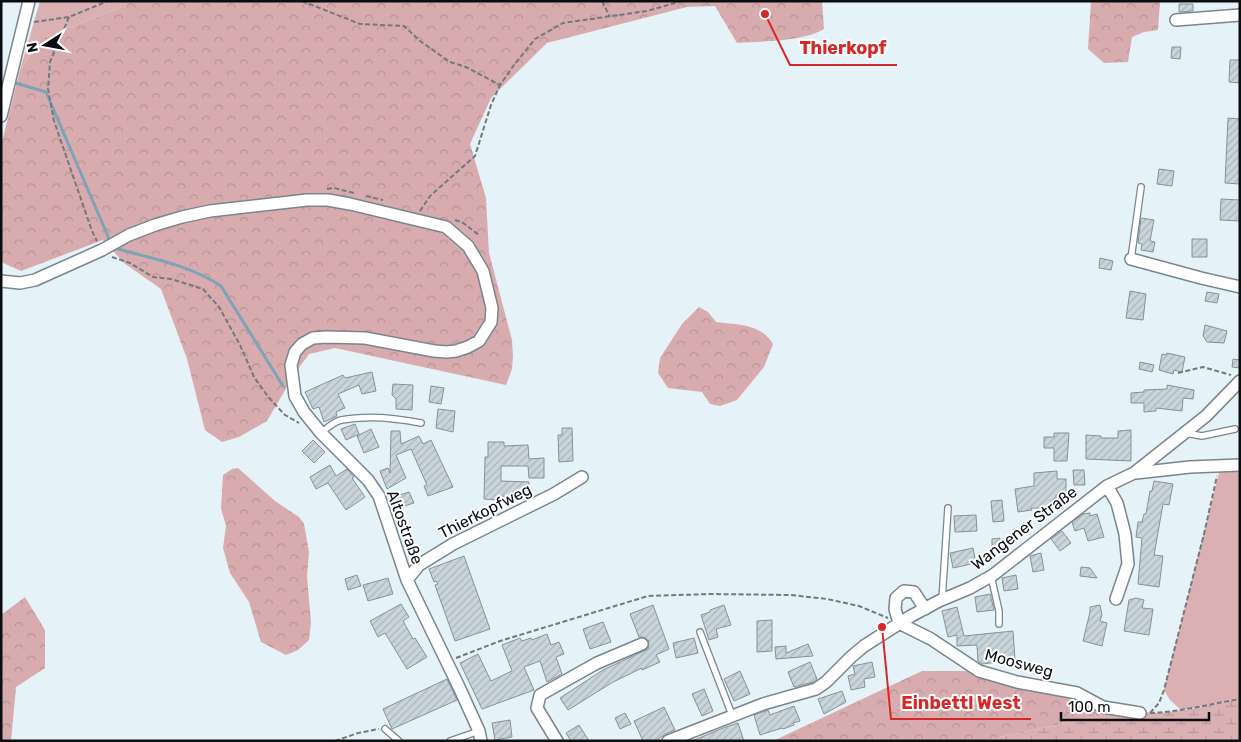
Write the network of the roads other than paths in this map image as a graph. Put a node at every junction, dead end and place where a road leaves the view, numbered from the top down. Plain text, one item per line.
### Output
1 (29, 1) edge
2 (1240, 15) edge
3 (1176, 20) dead end
4 (1, 116) edge
5 (1141, 187) dead end
6 (1131, 259) joint
7 (1, 281) edge
8 (1240, 288) edge
9 (1235, 378) edge
10 (421, 423) dead end
11 (1235, 429) dead end
12 (321, 433) junction
13 (1185, 433) junction
14 (1240, 465) edge
15 (1134, 473) junction
16 (582, 477) dead end
17 (1107, 486) junction
18 (948, 508) dead end
19 (991, 576) junction
20 (407, 580) junction
21 (942, 600) junction
22 (1116, 600) dead end
23 (925, 609) junction
24 (899, 623) junction
25 (999, 624) dead end
26 (700, 632) dead end
27 (642, 644) dead end
28 (1145, 713) road end
29 (732, 715) junction
30 (386, 728) road end
31 (480, 736) edge
32 (399, 741) edge
33 (450, 741) edge
34 (557, 741) edge
35 (668, 741) edge

1 - 4 street
2 - 3 street
5 - 6 lane
6 - 8 street
7 - 12 street, Altostraße
9 - 13 street, Wangener Straße
10 - 12 lane
11 - 13 lane
12 - 20 street, Altostraße
13 - 15 street, Wangener Straße
14 - 15 street, Wangener Straße
15 - 17 street, Wangener Straße
16 - 20 street, Thierkopfweg
17 - 19 street, Wangener Straße
17 - 22 street
18 - 21 lane
19 - 21 street, Wangener Straße
19 - 25 lane
20 - 31 street, Altostraße
21 - 23 street, Wangener Straße
23 - 24 street, Wangener Straße
23 - 24 street
24 - 28 street, Moosweg
24 - 29 street, Wangener Straße
26 - 29 lane
27 - 34 street
29 - 35 street, Wangener Straße
30 - 32 lane
31 - 33 lane

